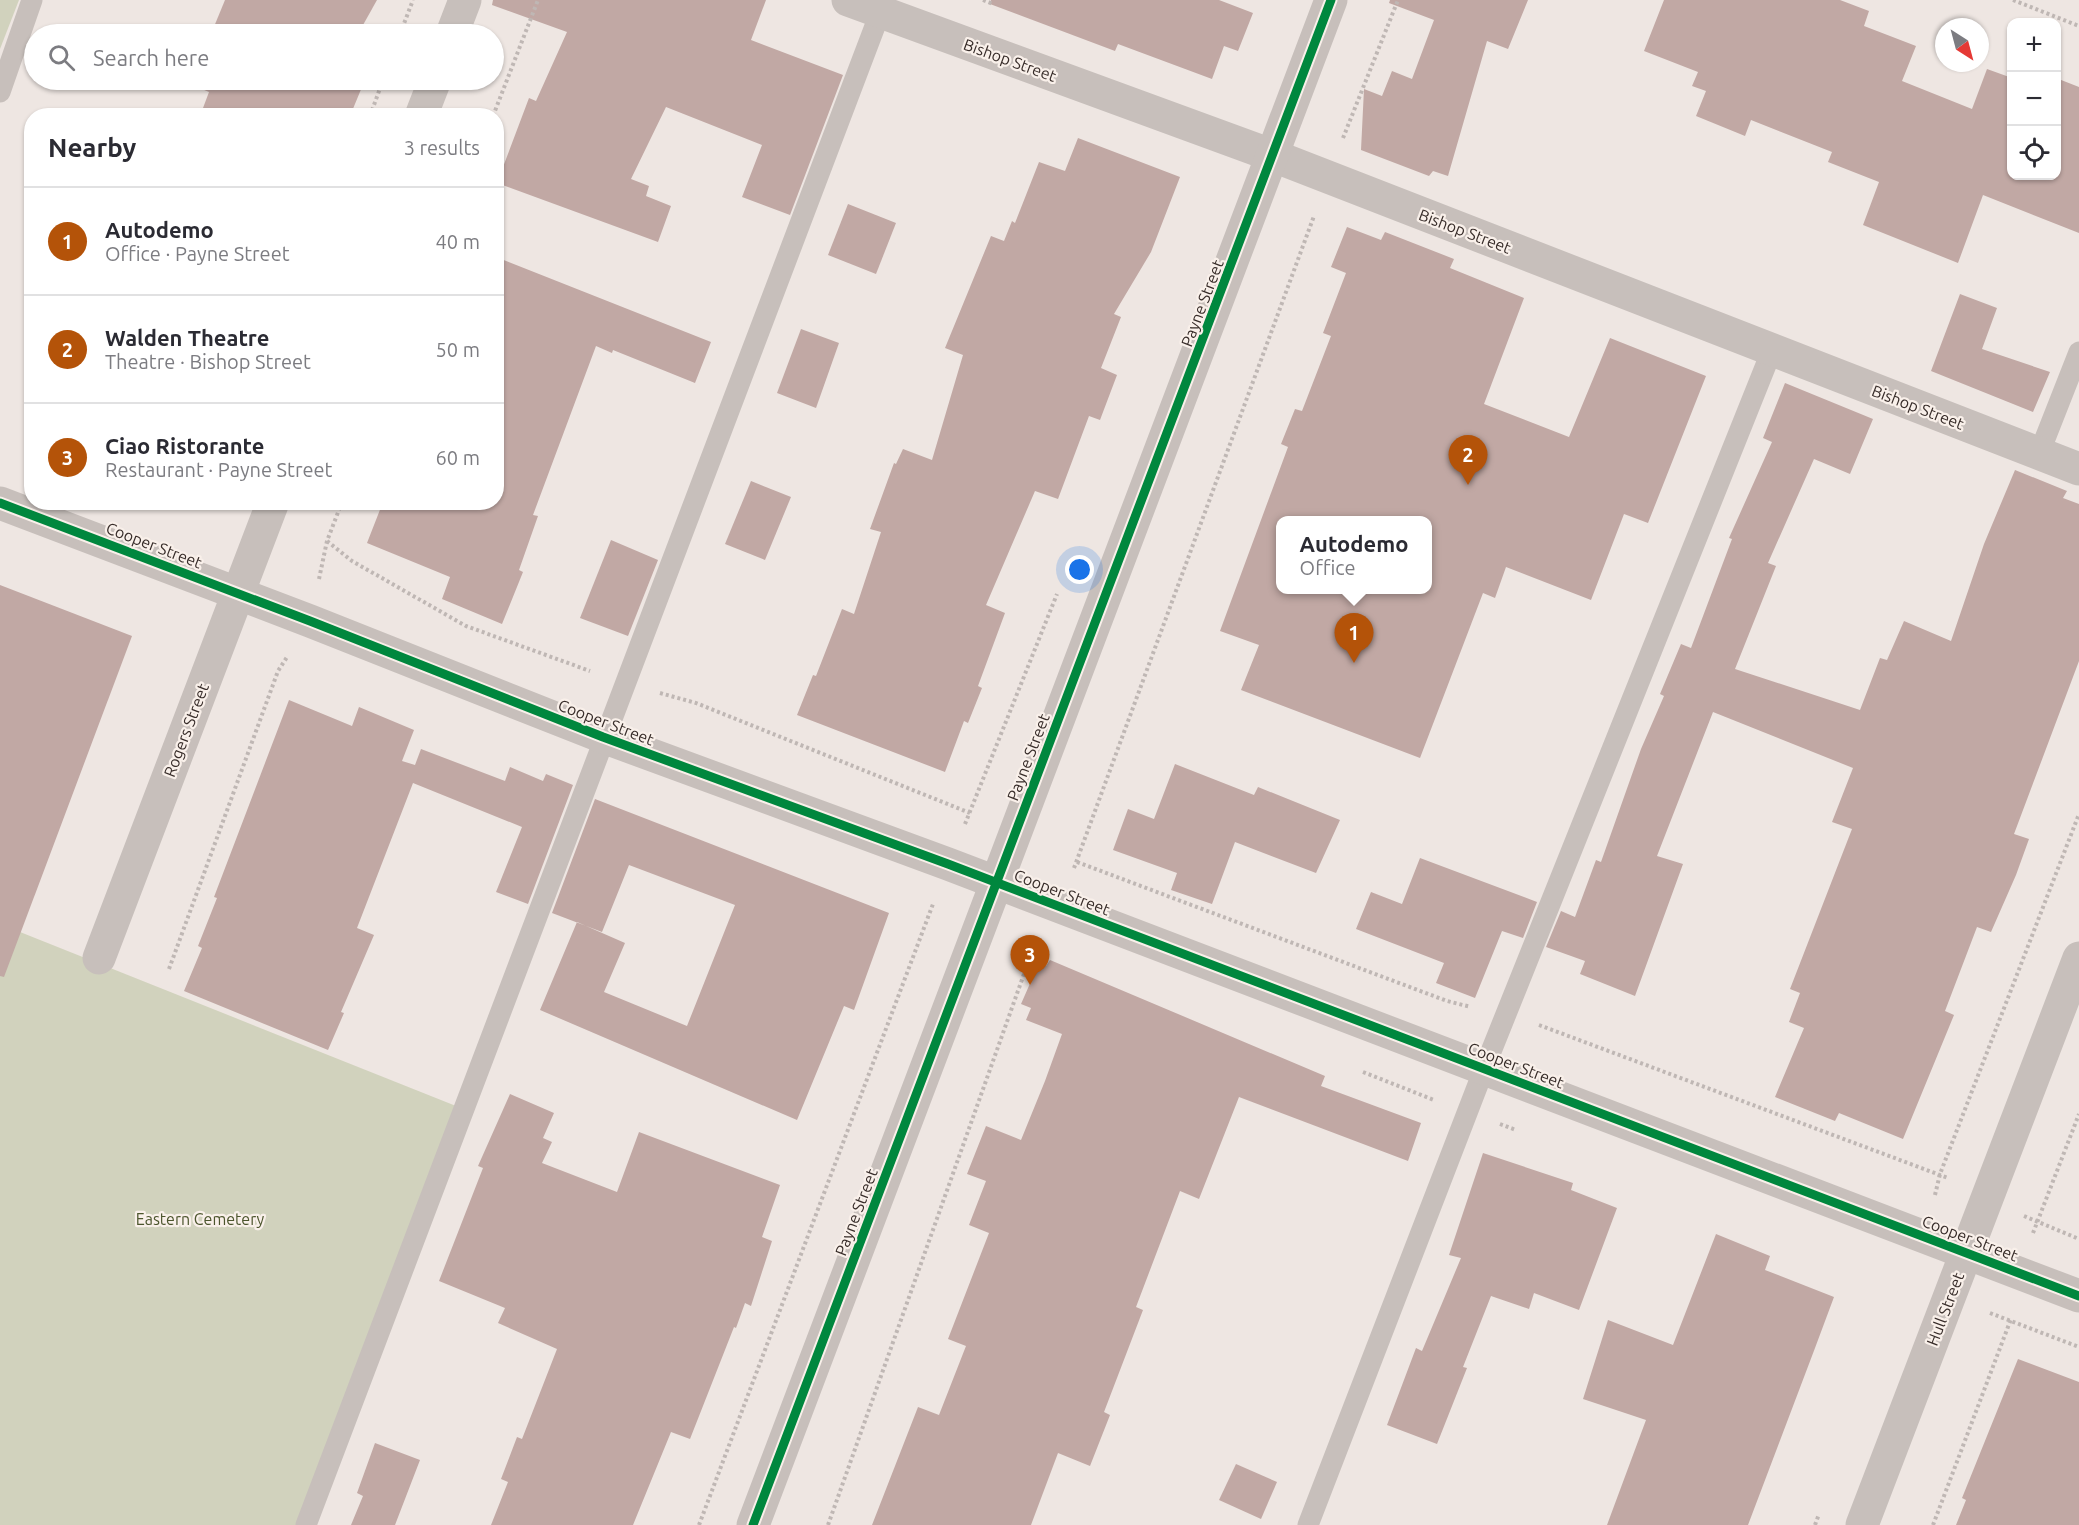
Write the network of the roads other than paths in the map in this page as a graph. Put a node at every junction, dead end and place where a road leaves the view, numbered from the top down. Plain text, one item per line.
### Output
1 (32, 0) edge
2 (465, 0) edge
3 (848, 0) edge
4 (1331, 0) edge
5 (880, 13) junction
6 (456, 24) edge
7 (431, 90) edge
8 (0, 92) edge
9 (424, 108) edge
10 (1274, 156) junction
11 (1772, 350) junction
12 (2079, 352) edge
13 (2039, 454) junction
14 (2079, 469) edge
15 (0, 503) edge
16 (270, 510) edge
17 (238, 593) junction
18 (603, 737) junction
19 (996, 883) junction
20 (99, 958) dead end
21 (2079, 958) edge
22 (1484, 1069) junction
23 (1966, 1253) junction
24 (2079, 1296) edge
25 (306, 1525) edge
26 (753, 1525) edge
27 (1308, 1525) edge
28 (1862, 1525) edge

1 - 8 lane
2 - 6 street
3 - 5 street, Bishop Street
4 - 10 street, Payne Street
5 - 10 street, Bishop Street
5 - 18 lane
7 - 9 street
10 - 11 street, Bishop Street
10 - 19 street, Payne Street
11 - 13 street, Bishop Street
11 - 22 lane
12 - 13 lane
13 - 14 street, Bishop Street
15 - 17 street, Cooper Street
16 - 17 street, Rogers Street
17 - 18 street, Cooper Street
17 - 20 street, Rogers Street
18 - 19 street, Cooper Street
18 - 25 lane
19 - 22 street, Cooper Street
19 - 26 street, Payne Street
21 - 23 street, Hull Street
22 - 23 street, Cooper Street
22 - 27 lane
23 - 24 street, Cooper Street
23 - 28 street, Hull Street

